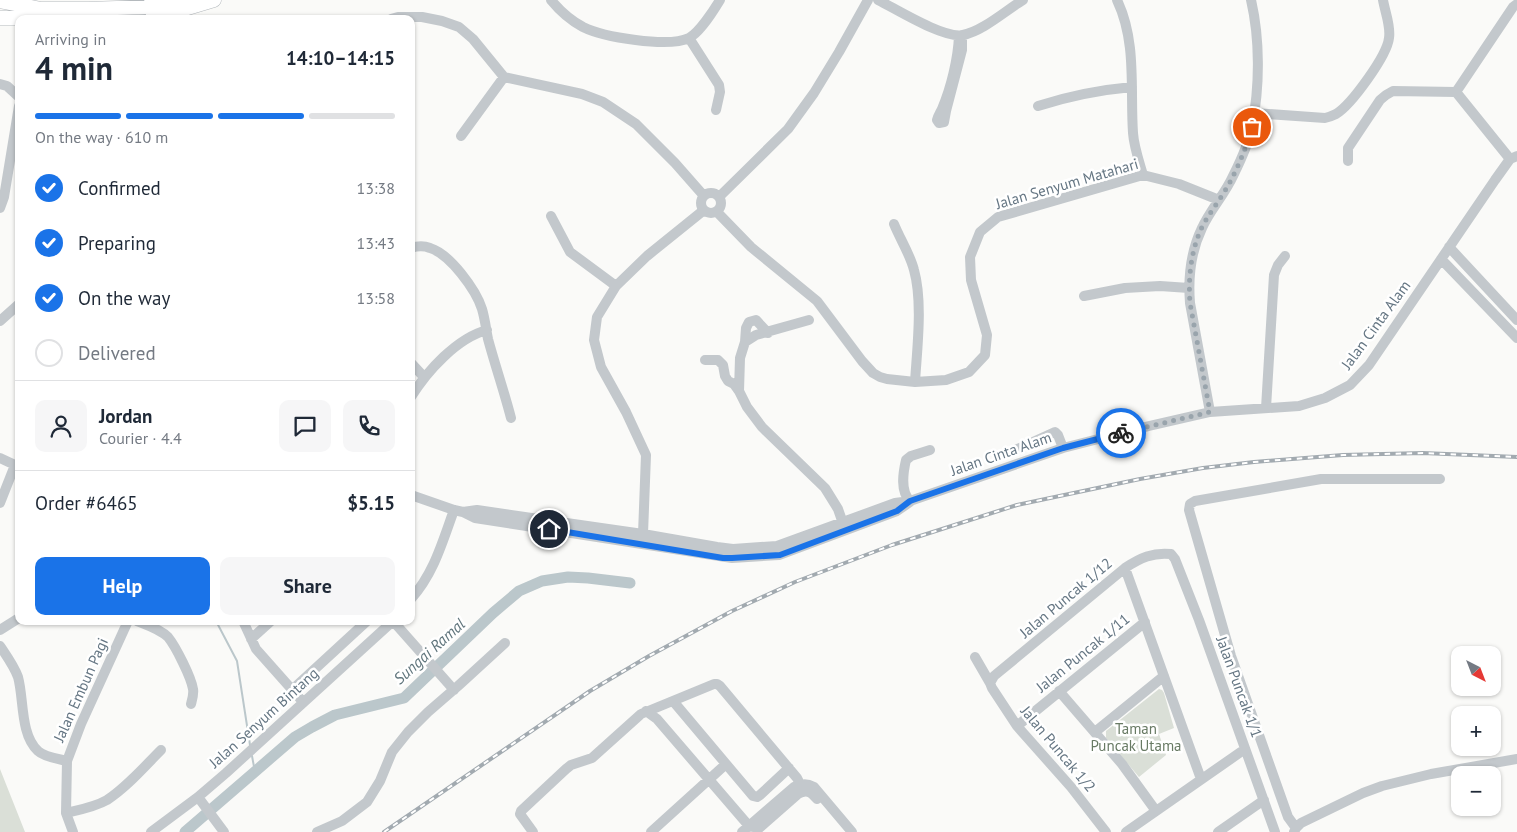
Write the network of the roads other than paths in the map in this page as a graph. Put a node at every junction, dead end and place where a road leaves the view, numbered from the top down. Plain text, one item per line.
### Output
1 (63, 0) edge
2 (136, 0) edge
3 (193, 0) edge
4 (214, 0) edge
5 (551, 0) edge
6 (720, 0) edge
7 (868, 0) edge
8 (878, 0) edge
9 (1023, 0) edge
10 (1117, 0) edge
11 (1251, 0) edge
12 (1382, 0) edge
13 (0, 1) edge
14 (1517, 4) edge
15 (84, 8) junction
16 (67, 15) edge
17 (95, 15) edge
18 (164, 15) edge
19 (415, 17) edge
20 (0, 18) edge
21 (15, 18) edge
22 (960, 35) junction
23 (689, 38) junction
24 (504, 77) junction
25 (0, 84) edge
26 (1132, 87) junction
27 (1456, 92) junction
28 (15, 93) edge
29 (1038, 106) dead end
30 (716, 110) dead end
31 (1254, 113) junction
32 (15, 130) edge
33 (462, 136) dead end
34 (1513, 158) edge
35 (1348, 161) dead end
36 (1143, 175) junction
37 (704, 196) junction
38 (719, 197) junction
39 (1219, 200) junction
40 (0, 208) edge
41 (704, 210) junction
42 (717, 212) junction
43 (551, 216) dead end
44 (894, 224) dead end
45 (415, 246) edge
46 (1449, 247) junction
47 (1285, 256) dead end
48 (1441, 259) junction
49 (616, 286) junction
50 (1189, 288) junction
51 (1084, 296) dead end
52 (15, 308) edge
53 (809, 320) dead end
54 (1517, 320) edge
55 (0, 321) edge
56 (487, 330) junction
57 (768, 333) junction
58 (1517, 338) edge
59 (745, 342) junction
60 (705, 360) dead end
61 (415, 367) edge
62 (424, 377) junction
63 (915, 382) junction
64 (415, 391) edge
65 (739, 391) junction
66 (1266, 408) junction
67 (1210, 412) junction
68 (511, 418) dead end
69 (1063, 448) junction
70 (930, 450) dead end
71 (1011, 452) dead end
72 (0, 458) edge
73 (15, 463) edge
74 (15, 468) edge
75 (1440, 479) dead end
76 (415, 496) edge
77 (910, 501) junction
78 (0, 502) edge
79 (458, 511) junction
80 (844, 527) junction
81 (643, 534) junction
82 (1171, 554) joint
83 (1126, 568) junction
84 (415, 595) edge
85 (15, 621) edge
86 (1145, 622) junction
87 (126, 625) edge
88 (147, 625) edge
89 (245, 625) edge
90 (267, 625) edge
91 (363, 625) edge
92 (389, 625) edge
93 (396, 625) edge
94 (0, 630) edge
95 (251, 639) junction
96 (505, 643) dead end
97 (0, 646) edge
98 (975, 657) dead end
99 (1164, 676) junction
100 (990, 683) junction
101 (452, 688) junction
102 (292, 690) junction
103 (1059, 692) junction
104 (673, 701) junction
105 (304, 702) junction
106 (190, 704) dead end
107 (646, 711) junction
108 (1018, 726) junction
109 (1095, 732) junction
110 (1245, 749) junction
111 (161, 750) dead end
112 (1517, 759) edge
113 (67, 760) junction
114 (726, 764) junction
115 (789, 768) junction
116 (710, 779) junction
117 (1201, 780) junction
118 (800, 784) junction
119 (198, 797) junction
120 (1264, 800) junction
121 (1156, 811) junction
122 (66, 813) junction
123 (751, 830) edge
124 (1295, 831) edge
125 (73, 832) edge
126 (151, 832) edge
127 (224, 832) edge
128 (317, 832) edge
129 (533, 832) edge
130 (651, 832) edge
131 (846, 832) edge
132 (852, 832) edge
133 (1106, 832) edge
134 (1126, 832) edge
135 (1218, 832) edge
136 (1275, 832) edge

1 - 2 highway
3 - 15 highway
4 - 18 highway
5 - 23 street
6 - 23 street
7 - 38 street
8 - 22 street
9 - 22 street
10 - 26 street
11 - 31 street
12 - 31 street
13 - 15 highway
14 - 27 street
15 - 16 highway
15 - 17 highway
19 - 24 street
20 - 21 highway
22 - 22 street
23 - 30 street
24 - 33 street
24 - 37 street
25 - 28 street
26 - 29 street
26 - 36 street
27 - 34 street
27 - 35 street
31 - 39 street
32 - 40 street
34 - 46 street, Jalan Cinta Alam
36 - 39 street, Jalan Senyum Matahari
36 - 63 street, Jalan Senyum Matahari
37 - 38 street
37 - 41 street
38 - 42 street
39 - 50 street
41 - 42 street
41 - 49 street
42 - 63 street, Jalan Senyum Matahari
43 - 49 street
44 - 63 street
45 - 56 street
46 - 48 street, Jalan Cinta Alam
46 - 54 street
47 - 66 street
48 - 58 street
48 - 66 street, Jalan Cinta Alam
49 - 81 street
50 - 51 street
50 - 67 street
52 - 55 street
53 - 57 street
56 - 62 street
56 - 68 street
57 - 59 street
57 - 59 street
59 - 65 street
60 - 65 street
61 - 62 street
62 - 64 street
65 - 80 street
66 - 67 street, Jalan Cinta Alam
67 - 69 street, Jalan Cinta Alam
69 - 71 street
69 - 77 street, Jalan Cinta Alam
70 - 77 street
72 - 73 street
74 - 78 street
75 - 124 street
76 - 79 street, Jalan Cinta Alam
77 - 80 street, Jalan Cinta Alam
79 - 80 street, Jalan Cinta Alam
79 - 81 street, Jalan Cinta Alam
79 - 84 street
80 - 81 street, Jalan Cinta Alam
82 - 83 street, Jalan Puncak 1/12
82 - 110 street, Jalan Puncak 1/1
83 - 86 street
83 - 100 street, Jalan Puncak 1/12
85 - 94 street
86 - 99 street
86 - 103 street, Jalan Puncak 1/11
87 - 113 street, Jalan Embun Pagi
88 - 106 street
89 - 95 street
90 - 95 street
91 - 102 street
92 - 105 street, Jalan Senyum Bintang
93 - 101 street
95 - 102 street
96 - 101 street
97 - 113 street
98 - 100 street, Jalan Puncak 1/2
99 - 109 street
99 - 117 street
100 - 108 street, Jalan Puncak 1/2
101 - 128 street
102 - 105 street
103 - 108 street, Jalan Puncak 1/11
103 - 109 street
104 - 107 street
104 - 114 street
104 - 115 street
105 - 119 street, Jalan Senyum Bintang
107 - 116 street
107 - 129 street
108 - 133 street, Jalan Puncak 1/2
109 - 121 street
110 - 117 street
110 - 120 street, Jalan Puncak 1/1
111 - 122 street
112 - 124 street
113 - 122 street, Jalan Embun Pagi
114 - 115 street
114 - 116 street
115 - 118 street
116 - 123 street
116 - 130 street
117 - 121 street
118 - 123 street
118 - 132 street
119 - 126 street, Jalan Senyum Bintang
119 - 127 street
120 - 135 street
120 - 136 street, Jalan Puncak 1/1
121 - 134 street
122 - 125 street, Jalan Embun Pagi
123 - 131 street

